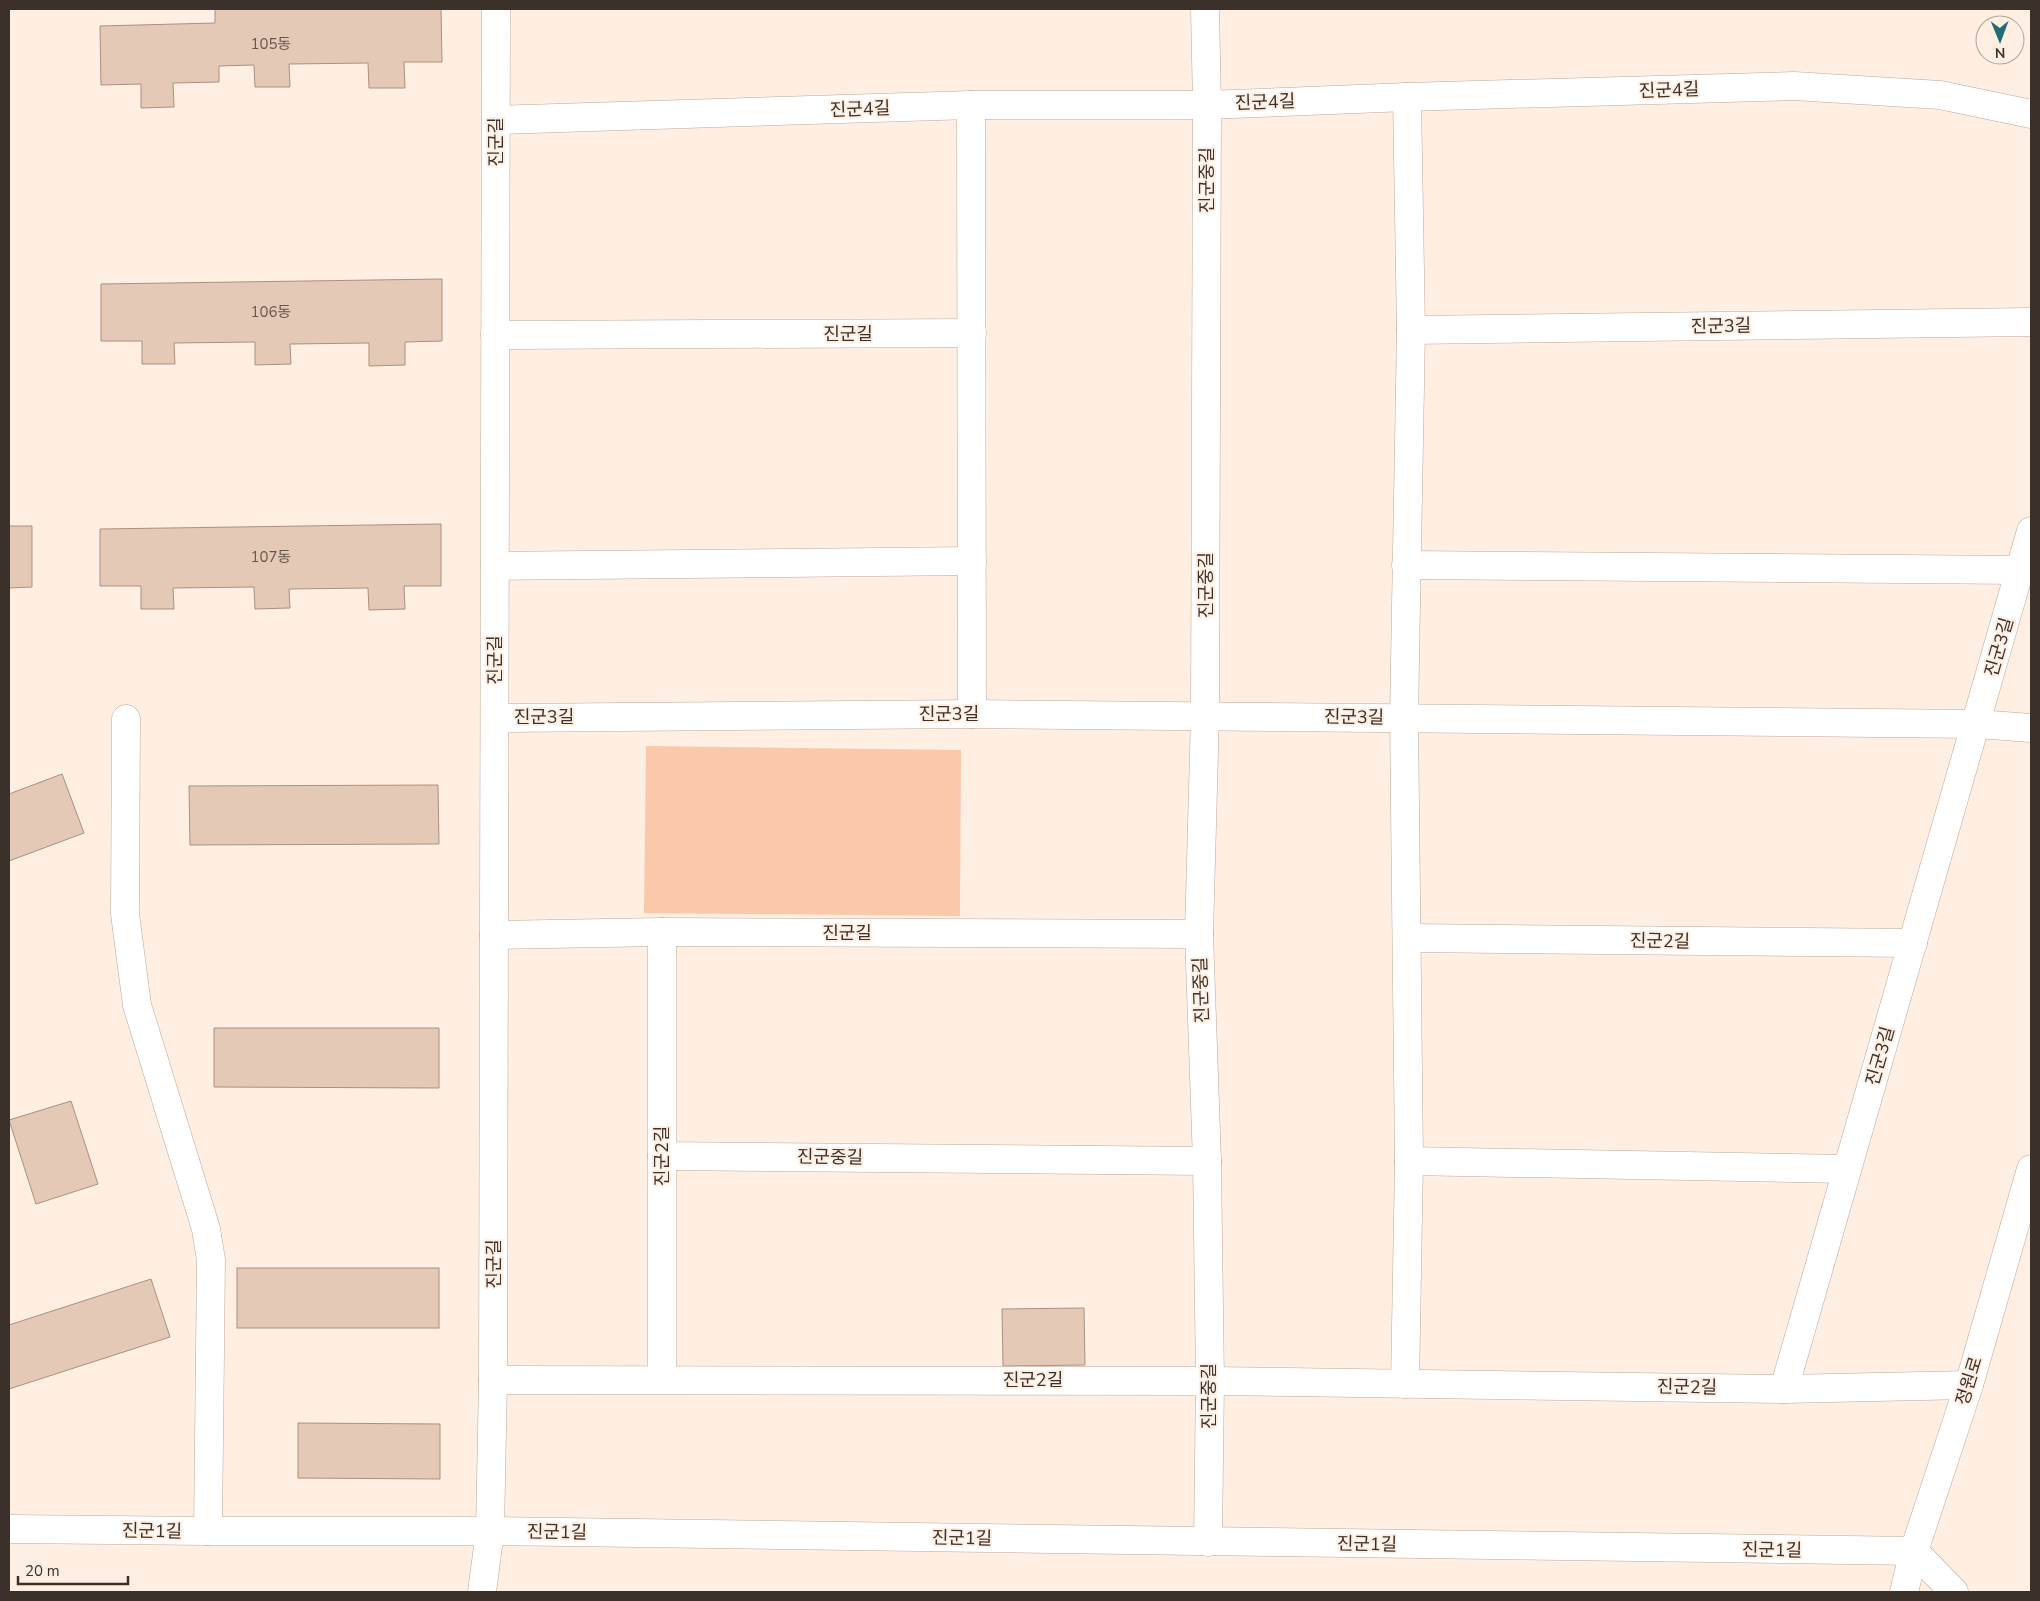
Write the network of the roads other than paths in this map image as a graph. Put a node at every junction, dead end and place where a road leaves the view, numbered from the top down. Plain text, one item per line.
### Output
1 (496, 9) edge
2 (1205, 9) edge
3 (1407, 97) junction
4 (971, 105) junction
5 (1207, 105) junction
6 (2031, 114) edge
7 (496, 120) junction
8 (2031, 322) edge
9 (1411, 330) junction
10 (972, 333) junction
11 (496, 335) junction
12 (2031, 531) edge
13 (972, 561) junction
14 (1406, 565) junction
15 (495, 566) junction
16 (2020, 570) junction
17 (972, 714) junction
18 (1205, 716) junction
19 (494, 718) junction
20 (1404, 718) junction
21 (126, 719) dead end
22 (1977, 724) junction
23 (2031, 728) edge
24 (662, 932) junction
25 (1200, 934) junction
26 (494, 935) junction
27 (1408, 938) junction
28 (1913, 943) junction
29 (662, 1156) junction
30 (1208, 1161) junction
31 (1409, 1161) junction
32 (1847, 1169) junction
33 (2031, 1169) edge
34 (662, 1379) junction
35 (493, 1380) junction
36 (1210, 1380) junction
37 (1405, 1384) junction
38 (1969, 1385) junction
39 (1784, 1389) junction
40 (9, 1529) edge
41 (490, 1531) junction
42 (208, 1532) junction
43 (1208, 1542) junction
44 (1914, 1552) junction
45 (482, 1592) edge
46 (1904, 1592) edge
47 (1954, 1592) edge

1 - 7 street, 진군길
2 - 5 street, 진군중길
3 - 5 street, 진군4길
3 - 6 street, 진군4길
3 - 9 street, 진군3길
4 - 5 street, 진군4길
4 - 7 street, 진군4길
4 - 10 street
5 - 18 street, 진군중길
7 - 11 street, 진군길
8 - 9 street, 진군3길
9 - 14 street, 진군3길
10 - 11 street, 진군길
10 - 13 street
11 - 15 street, 진군길
12 - 16 street, 진군3길
13 - 15 street
13 - 17 street
14 - 16 street
14 - 20 street, 진군3길
15 - 19 street, 진군길
16 - 22 street, 진군3길
17 - 18 street, 진군3길
17 - 19 street, 진군3길
18 - 20 street, 진군3길
18 - 25 street, 진군중길
19 - 26 street, 진군길
20 - 22 street, 진군3길
20 - 27 street
21 - 42 street
22 - 23 street, 진군3길
22 - 28 street, 진군3길
24 - 25 street, 진군길
24 - 26 street, 진군길
24 - 29 street, 진군2길
25 - 30 street, 진군중길
26 - 35 street, 진군길
27 - 28 street, 진군2길
27 - 31 street
28 - 32 street, 진군3길
29 - 30 street, 진군중길
29 - 34 street, 진군2길
30 - 36 street, 진군중길
31 - 32 street
31 - 37 street
32 - 39 street, 진군3길
33 - 38 street, 정원로
34 - 35 street, 진군2길
34 - 36 street, 진군2길
35 - 41 street, 진군길
36 - 37 street, 진군2길
36 - 43 street, 진군중길
37 - 39 street, 진군2길
38 - 39 street, 진군2길
38 - 44 street, 정원로
40 - 42 street, 진군1길
41 - 42 street, 진군1길
41 - 43 street, 진군1길
41 - 45 street, 진군길
43 - 44 street, 진군1길
44 - 46 street, 정원로
44 - 47 street

